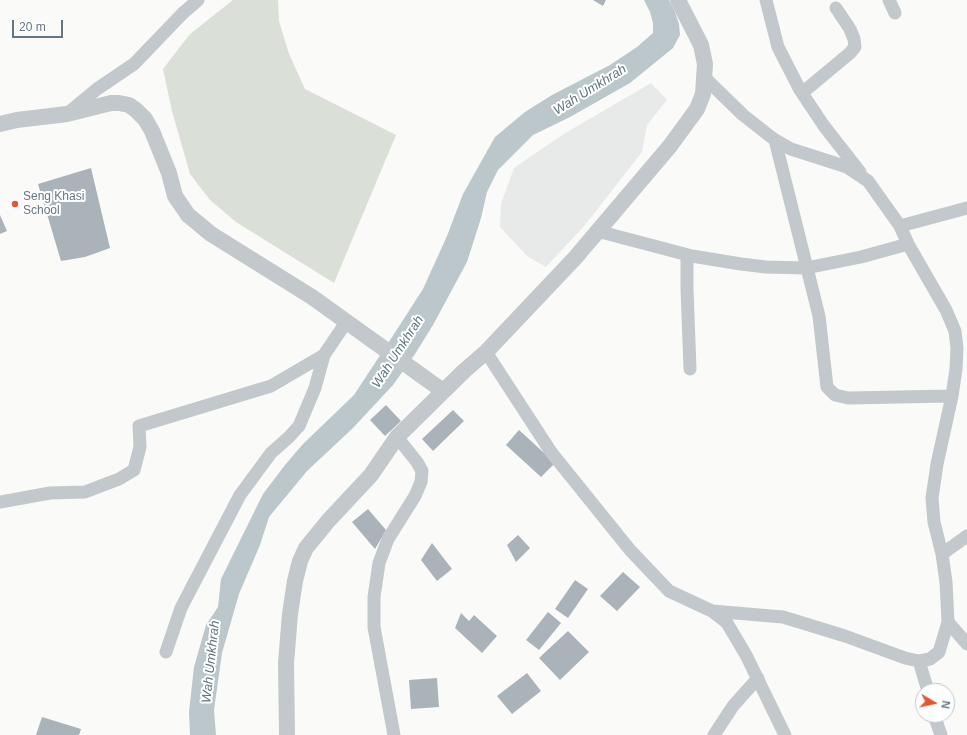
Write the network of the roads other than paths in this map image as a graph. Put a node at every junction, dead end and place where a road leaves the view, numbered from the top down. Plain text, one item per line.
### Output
1 (198, 0) edge
2 (678, 0) edge
3 (766, 0) edge
4 (889, 0) edge
5 (836, 8) dead end
6 (895, 13) dead end
7 (705, 78) junction
8 (802, 93) junction
9 (67, 114) junction
10 (0, 124) edge
11 (775, 140) junction
12 (868, 181) junction
13 (967, 208) edge
14 (900, 226) junction
15 (597, 232) junction
16 (908, 244) junction
17 (687, 255) junction
18 (806, 268) junction
19 (347, 321) junction
20 (962, 346) edge
21 (486, 352) junction
22 (324, 355) junction
23 (690, 368) dead end
24 (443, 391) junction
25 (952, 396) junction
26 (397, 437) junction
27 (0, 502) edge
28 (967, 536) edge
29 (942, 554) junction
30 (712, 611) junction
31 (948, 622) junction
32 (967, 644) edge
33 (166, 652) dead end
34 (919, 661) junction
35 (758, 678) junction
36 (926, 683) edge
37 (937, 723) edge
38 (287, 735) edge
39 (394, 735) edge
40 (714, 735) edge
41 (785, 735) edge
42 (941, 735) edge

1 - 9 street
2 - 7 street
3 - 8 street
4 - 6 street
5 - 8 street
7 - 11 street
7 - 15 street
8 - 12 street
9 - 10 street
9 - 19 street
11 - 12 street
11 - 18 street
12 - 14 street
13 - 14 street
14 - 16 street
15 - 17 street
15 - 21 street
16 - 18 street
16 - 20 street
17 - 18 street
17 - 23 street
18 - 25 street
19 - 22 street
19 - 24 street
20 - 25 street
21 - 24 street
21 - 30 street
22 - 27 street
22 - 33 street
24 - 26 street
25 - 29 street
26 - 38 street
26 - 39 street
28 - 29 street
29 - 31 street
30 - 34 street
30 - 35 street
31 - 32 street
31 - 34 street
34 - 36 street
35 - 40 street
35 - 41 street
37 - 42 street

